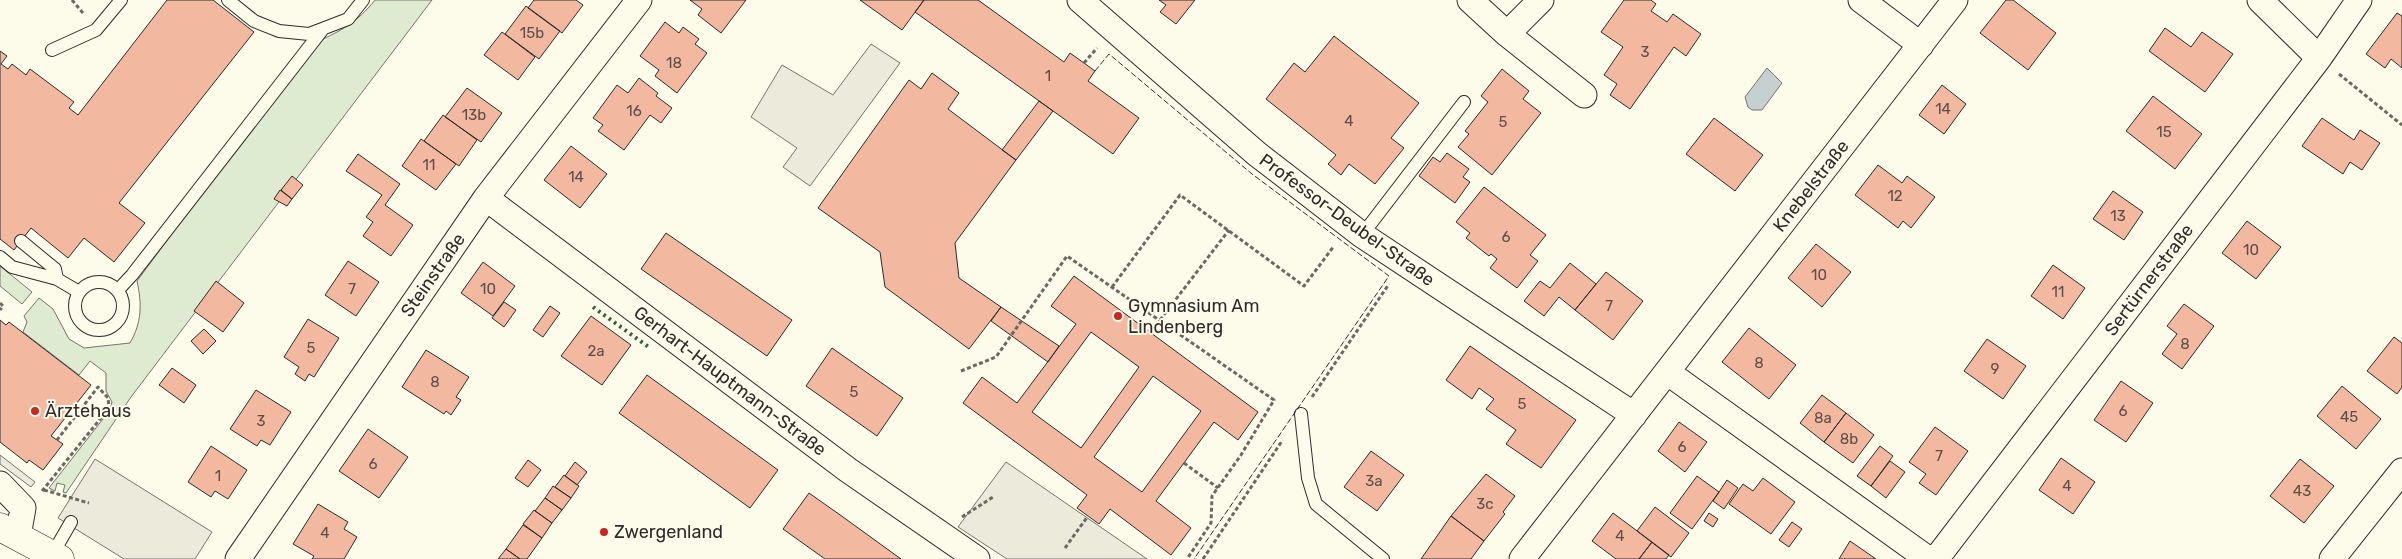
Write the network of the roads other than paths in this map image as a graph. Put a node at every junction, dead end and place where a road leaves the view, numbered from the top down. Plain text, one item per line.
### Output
1 (121, 0) edge
2 (228, 0) edge
3 (363, 0) edge
4 (639, 0) edge
5 (1080, 0) edge
6 (1470, 0) edge
7 (1541, 0) edge
8 (1861, 0) edge
9 (1956, 0) edge
10 (2260, 0) edge
11 (2359, 0) edge
12 (323, 29) junction
13 (1507, 34) junction
14 (1921, 44) junction
15 (52, 50) dead end
16 (2319, 58) junction
17 (1584, 94) dead end
18 (1464, 102) dead end
19 (486, 198) junction
20 (1362, 236) junction
21 (20, 241) dead end
22 (0, 258) edge
23 (57, 279) junction
24 (118, 290) junction
25 (79, 292) junction
26 (1667, 372) junction
27 (1301, 414) dead end
28 (1634, 415) junction
29 (2402, 470) edge
30 (0, 484) edge
31 (72, 522) dead end
32 (9, 532) edge
33 (56, 557) edge
34 (238, 559) edge
35 (978, 559) edge
36 (1383, 559) edge
37 (1522, 559) edge
38 (1928, 559) edge
39 (1936, 559) edge
40 (2332, 559) edge

1 - 15 lane
2 - 12 lane
3 - 12 lane
4 - 19 street, Steinstraße
5 - 20 street, Professor-Deubel-Straße
6 - 13 street
7 - 13 street
8 - 14 street
9 - 14 street, Knebelstraße
10 - 16 street
11 - 16 street, Sertürnerstraße
12 - 24 lane
13 - 17 street
14 - 26 street, Knebelstraße
16 - 39 street, Sertürnerstraße
18 - 20 lane
19 - 34 street, Steinstraße
19 - 35 street, Gerhart-Hauptmann-Straße
20 - 28 street, Professor-Deubel-Straße
21 - 23 lane
22 - 23 lane
23 - 25 lane
24 - 25 lane
24 - 25 lane
26 - 28 street, Knebelstraße
26 - 38 street
27 - 36 lane
28 - 37 street, Knebelstraße
29 - 40 street
30 - 32 street
31 - 33 lane
32 - 33 street

